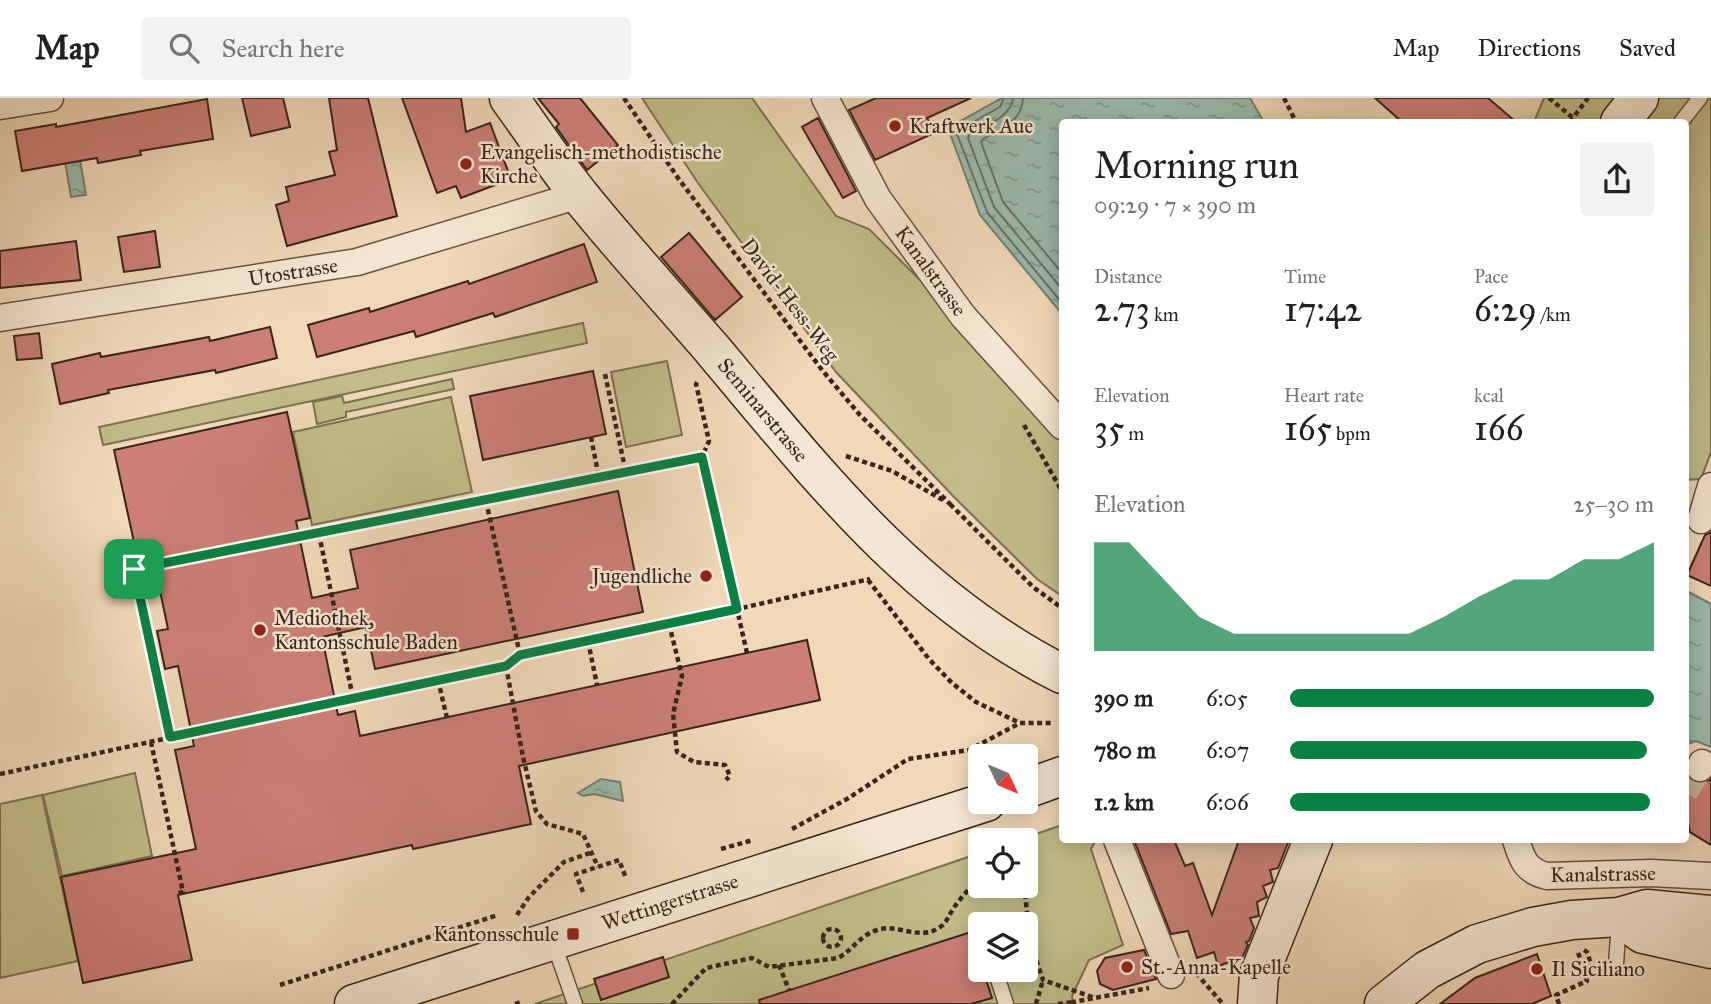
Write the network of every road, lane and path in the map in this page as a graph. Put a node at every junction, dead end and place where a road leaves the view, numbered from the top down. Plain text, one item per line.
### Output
1 (50, 98) edge
2 (509, 98) edge
3 (624, 98) edge
4 (825, 98) edge
5 (1284, 98) edge
6 (1549, 98) edge
7 (1588, 98) edge
8 (1639, 98) edge
9 (1700, 98) edge
10 (0, 106) edge
11 (1294, 119) edge
12 (1570, 119) edge
13 (1572, 119) edge
14 (1622, 119) edge
15 (1683, 119) edge
16 (579, 195) junction
17 (0, 318) edge
18 (703, 373) dead end
19 (605, 374) dead end
20 (1059, 423) edge
21 (591, 437) dead end
22 (843, 455) dead end
23 (702, 457) junction
24 (626, 473) junction
25 (599, 478) junction
26 (1711, 486) edge
27 (486, 501) junction
28 (950, 504) junction
29 (1701, 520) dead end
30 (319, 534) junction
31 (1059, 606) edge
32 (737, 609) junction
33 (669, 624) junction
34 (588, 641) junction
35 (747, 653) dead end
36 (520, 655) junction
37 (506, 666) junction
38 (1059, 672) edge
39 (438, 680) junction
40 (597, 685) dead end
41 (353, 698) junction
42 (447, 718) dead end
43 (1020, 723) junction
44 (1051, 723) dead end
45 (170, 737) junction
46 (151, 742) junction
47 (0, 774) edge
48 (1059, 777) edge
49 (726, 780) dead end
50 (1038, 785) edge
51 (968, 808) edge
52 (790, 830) dead end
53 (755, 839) dead end
54 (1118, 843) edge
55 (1312, 843) edge
56 (1517, 843) edge
57 (721, 849) dead end
58 (593, 852) junction
59 (598, 867) junction
60 (1711, 876) edge
61 (626, 878) dead end
62 (968, 891) edge
63 (583, 892) dead end
64 (178, 893) dead end
65 (1026, 898) edge
66 (498, 915) dead end
67 (517, 915) dead end
68 (1711, 915) edge
69 (1619, 918) junction
70 (553, 940) junction
71 (834, 947) junction
72 (1577, 947) dead end
73 (1711, 949) edge
74 (1587, 952) dead end
75 (838, 958) junction
76 (1616, 964) dead end
77 (779, 965) junction
78 (1592, 967) dead end
79 (1171, 975) joint
80 (1044, 979) junction
81 (1202, 981) dead end
82 (999, 982) edge
83 (281, 985) dead end
84 (789, 990) dead end
85 (1095, 998) junction
86 (1073, 1003) edge
87 (355, 1004) edge
88 (575, 1004) edge
89 (673, 1004) edge
90 (1006, 1004) edge
91 (1036, 1004) edge
92 (1058, 1004) edge
93 (1223, 1004) edge
94 (1257, 1004) edge
95 (1384, 1004) edge
96 (1559, 1004) edge

1 - 10 street
2 - 16 main road, Seminarstrasse
3 - 28 path, David-Hess-Weg
4 - 20 street, Kanalstrasse
5 - 11 path
6 - 12 path
7 - 13 path
8 - 14 main road
9 - 15 lane
16 - 17 street, Utostrasse
16 - 38 main road, Seminarstrasse
18 - 23 path
19 - 24 path
21 - 25 path
22 - 28 path
23 - 24 path
23 - 32 path
24 - 25 path
25 - 27 path
26 - 29 street
27 - 30 path
27 - 36 path
28 - 31 path, David-Hess-Weg
30 - 41 path
30 - 45 path
32 - 33 path
32 - 35 path
32 - 43 path
33 - 34 path
33 - 49 path
34 - 36 path
34 - 40 path
36 - 37 path
37 - 39 path
37 - 58 path
39 - 41 path
39 - 42 path
41 - 45 path
43 - 44 path
43 - 52 path
45 - 46 path
46 - 47 path
46 - 64 path
48 - 50 main road
51 - 70 main road, Wettingerstrasse
53 - 57 path
54 - 79 street
55 - 94 main road
56 - 60 street, Kanalstrasse
58 - 59 path
58 - 67 path
59 - 61 path
59 - 63 path
62 - 75 path
65 - 80 path
66 - 83 path
68 - 69 main road
69 - 73 main road
69 - 76 lane
69 - 95 main road
70 - 87 main road, Wettingerstrasse
70 - 88 lane
71 - 71 path
71 - 75 path
72 - 96 path
74 - 78 path
75 - 77 path
77 - 84 path
77 - 89 path
79 - 85 path
80 - 85 path
80 - 91 path
81 - 93 path
82 - 90 lane
85 - 86 path
86 - 92 path

